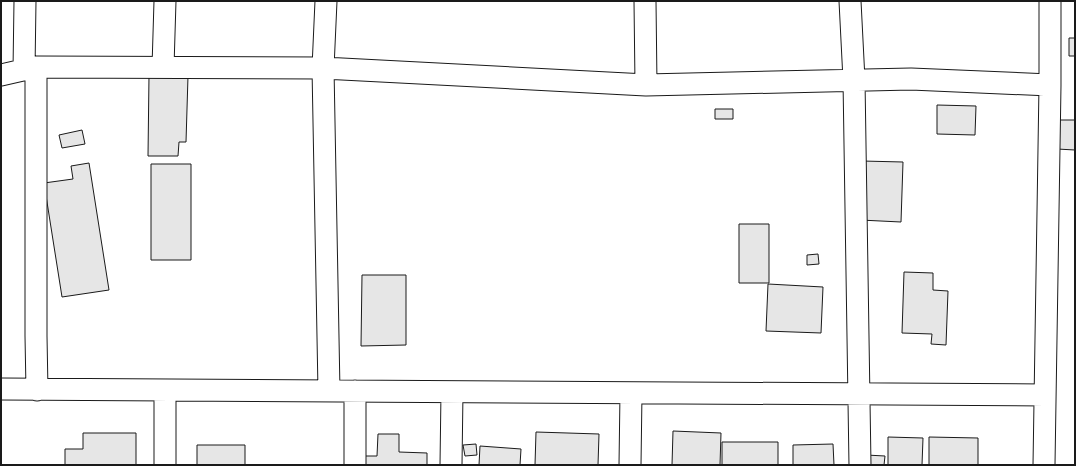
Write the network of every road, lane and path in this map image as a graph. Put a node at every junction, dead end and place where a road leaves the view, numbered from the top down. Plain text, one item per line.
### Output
1 (25, 1) edge
2 (165, 1) edge
3 (326, 1) edge
4 (645, 1) edge
5 (850, 1) edge
6 (1050, 1) edge
7 (30, 68) junction
8 (163, 68) junction
9 (323, 68) junction
10 (1, 75) edge
11 (854, 80) junction
12 (646, 85) junction
13 (1050, 85) junction
14 (1, 390) edge
15 (38, 390) junction
16 (165, 390) junction
17 (329, 391) junction
18 (355, 391) junction
19 (452, 392) junction
20 (631, 393) junction
21 (860, 394) junction
22 (1045, 395) junction
23 (165, 465) edge
24 (356, 465) edge
25 (451, 465) edge
26 (630, 465) edge
27 (860, 465) edge
28 (1044, 465) edge

1 - 7 street
2 - 8 street
3 - 9 street
4 - 12 street
5 - 11 street
6 - 13 street
7 - 8 street
7 - 10 street
7 - 15 street
8 - 9 street
9 - 12 street
9 - 17 street
11 - 12 street
11 - 13 street
11 - 21 street
13 - 22 street
14 - 15 street
15 - 16 street
16 - 17 street
16 - 23 street
17 - 18 street
18 - 19 street
18 - 24 street
19 - 20 street
19 - 25 street
20 - 21 street
20 - 26 street
21 - 22 street
21 - 27 street
22 - 28 street

